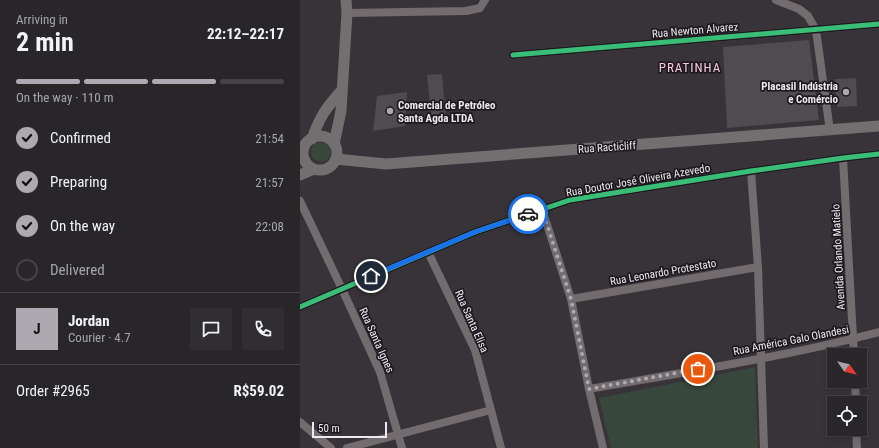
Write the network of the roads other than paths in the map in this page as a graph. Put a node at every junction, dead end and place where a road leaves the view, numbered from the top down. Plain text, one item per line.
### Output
1 (346, 0) edge
2 (485, 0) edge
3 (776, 0) edge
4 (347, 13) junction
5 (879, 24) edge
6 (816, 30) junction
7 (513, 55) dead end
8 (342, 90) junction
9 (879, 126) edge
10 (830, 131) junction
11 (306, 144) edge
12 (334, 144) junction
13 (879, 154) edge
14 (843, 158) junction
15 (336, 159) junction
16 (314, 169) junction
17 (751, 171) junction
18 (300, 175) edge
19 (300, 202) edge
20 (542, 209) junction
21 (428, 252) junction
22 (758, 267) junction
23 (342, 289) junction
24 (571, 299) junction
25 (300, 307) edge
26 (879, 332) edge
27 (854, 338) junction
28 (854, 348) edge
29 (761, 358) junction
30 (589, 389) junction
31 (491, 410) junction
32 (300, 422) edge
33 (399, 434) junction
34 (856, 436) edge
35 (331, 448) edge
36 (347, 448) edge
37 (402, 448) edge
38 (501, 448) edge
39 (603, 448) edge
40 (764, 448) edge
41 (857, 448) edge

1 - 4 street
2 - 4 street
3 - 6 street
4 - 8 street
5 - 6 street, Rua Newton Alvarez
6 - 7 street, Rua Newton Alvarez
6 - 10 street
8 - 11 street
8 - 12 street
9 - 10 street, Rua Racticliff
10 - 15 street, Rua Racticliff
11 - 12 street
11 - 16 street
12 - 15 street
13 - 14 street, Rua Doutor José Oliveira Azevedo
14 - 17 street, Rua Doutor José Oliveira Azevedo
14 - 27 street, Avenida Orlando Matielo
15 - 16 street
16 - 18 street
17 - 20 street, Rua Doutor José Oliveira Azevedo
17 - 22 street
19 - 23 street, Rua Santa Ignes
20 - 21 street, Rua Doutor José Oliveira Azevedo
20 - 24 street
21 - 23 street, Rua Doutor José Oliveira Azevedo
21 - 31 street, Rua Santa Elisa
22 - 24 street, Rua Leonardo Protestato
22 - 29 street
23 - 25 street, Rua Doutor José Oliveira Azevedo
23 - 33 street, Rua Santa Ignes
24 - 30 street
26 - 27 street, Rua América Galo Olandesi
27 - 28 street, Avenida Orlando Matielo
27 - 29 street, Rua América Galo Olandesi
29 - 30 street, Rua América Galo Olandesi
29 - 40 street
30 - 39 street
31 - 33 street
31 - 38 street, Rua Santa Elisa
32 - 35 street
33 - 36 street
33 - 37 street, Rua Santa Ignes
34 - 41 street

